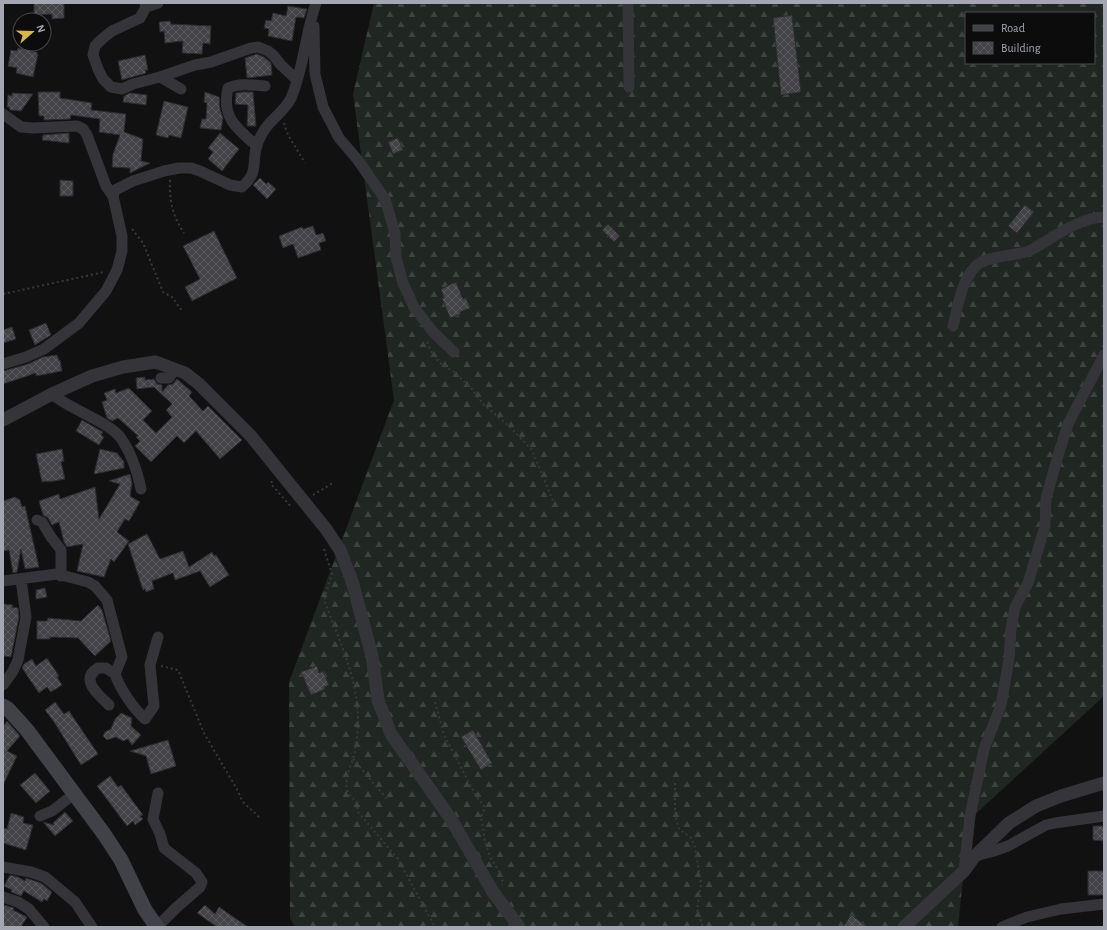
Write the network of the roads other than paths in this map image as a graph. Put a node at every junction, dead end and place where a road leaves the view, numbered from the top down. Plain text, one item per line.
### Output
1 (158, 3) edge
2 (628, 3) edge
3 (145, 5) edge
4 (315, 5) edge
5 (160, 77) junction
6 (297, 80) junction
7 (265, 86) dead end
8 (629, 87) dead end
9 (181, 90) dead end
10 (3, 114) edge
11 (257, 146) junction
12 (113, 196) junction
13 (1104, 217) edge
14 (953, 326) dead end
15 (454, 352) dead end
16 (1104, 355) edge
17 (3, 364) edge
18 (1100, 368) edge
19 (175, 369) junction
20 (161, 378) dead end
21 (52, 394) junction
22 (3, 420) edge
23 (141, 489) dead end
24 (37, 520) dead end
25 (61, 576) junction
26 (21, 579) junction
27 (3, 581) edge
28 (158, 638) dead end
29 (115, 674) junction
30 (3, 685) edge
31 (109, 705) dead end
32 (3, 706) edge
33 (1104, 783) edge
34 (158, 793) dead end
35 (74, 794) junction
36 (40, 816) dead end
37 (1104, 816) edge
38 (975, 856) junction
39 (3, 867) edge
40 (964, 871) junction
41 (3, 897) edge
42 (1104, 904) edge
43 (44, 927) edge
44 (92, 927) edge
45 (157, 927) edge
46 (519, 927) edge
47 (904, 927) edge
48 (1002, 927) edge

1 - 3 street
2 - 8 street
3 - 5 street
4 - 6 street
4 - 15 street
5 - 6 street
5 - 9 street
6 - 11 street
7 - 11 street
10 - 12 street
11 - 12 street
12 - 17 street
13 - 14 street
16 - 18 street
18 - 40 street
19 - 20 street
19 - 21 street
19 - 46 street
21 - 22 street
21 - 23 street
24 - 25 street
25 - 26 street
25 - 29 street
26 - 27 street
26 - 30 street
28 - 29 street
29 - 31 street
32 - 35 main road
33 - 38 street
34 - 45 street
35 - 36 street
35 - 45 main road
37 - 38 street
38 - 40 street
39 - 44 street
40 - 47 street
41 - 43 street
42 - 48 street

